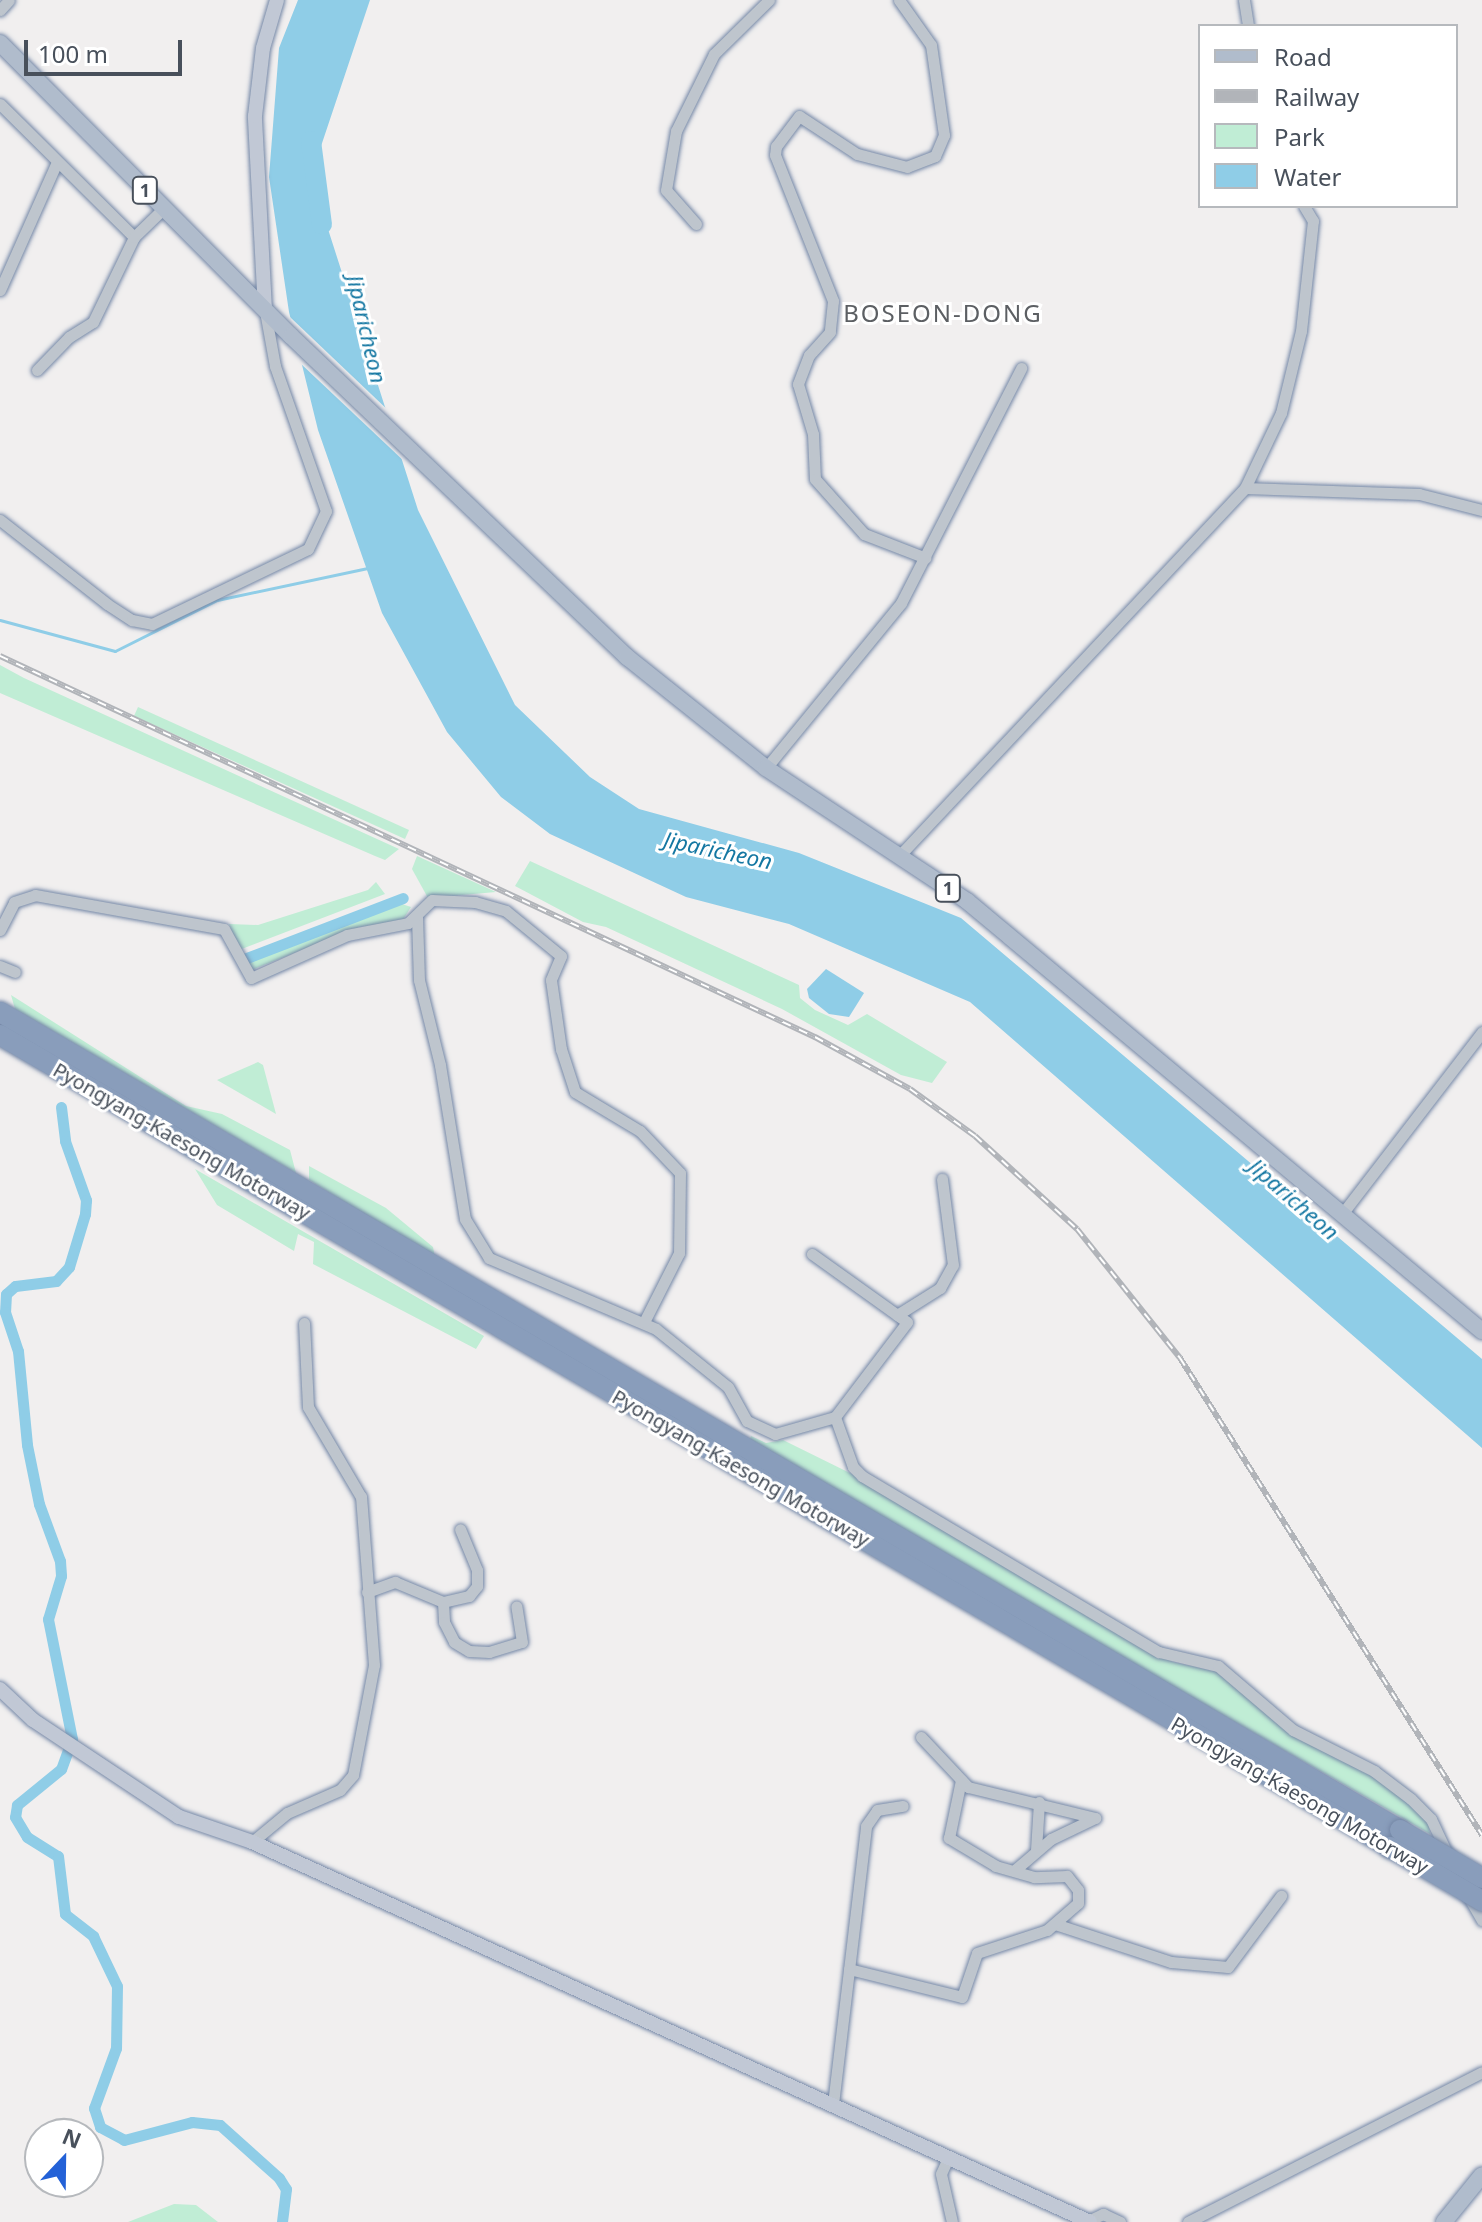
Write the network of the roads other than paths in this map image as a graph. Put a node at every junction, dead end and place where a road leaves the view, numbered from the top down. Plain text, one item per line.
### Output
1 (9, 0) edge
2 (277, 0) edge
3 (769, 0) edge
4 (899, 0) edge
5 (1244, 0) edge
6 (0, 10) edge
7 (1248, 24) edge
8 (0, 43) edge
9 (0, 104) edge
10 (57, 162) junction
11 (164, 208) junction
12 (1305, 208) edge
13 (1316, 208) edge
14 (1313, 221) junction
15 (696, 224) dead end
16 (134, 237) junction
17 (0, 290) edge
18 (265, 310) junction
19 (1021, 368) dead end
20 (37, 370) dead end
21 (1245, 488) junction
22 (1482, 510) edge
23 (0, 520) edge
24 (926, 558) junction
25 (766, 768) junction
26 (899, 856) junction
27 (417, 917) junction
28 (0, 930) edge
29 (0, 966) edge
30 (15, 972) dead end
31 (0, 1012) edge
32 (1482, 1032) edge
33 (0, 1035) edge
34 (942, 1179) dead end
35 (1342, 1214) junction
36 (812, 1254) dead end
37 (897, 1315) junction
38 (644, 1322) junction
39 (304, 1323) dead end
40 (1482, 1331) edge
41 (835, 1417) junction
42 (460, 1529) dead end
43 (367, 1592) junction
44 (443, 1602) junction
45 (516, 1606) dead end
46 (0, 1689) edge
47 (921, 1737) dead end
48 (961, 1780) junction
49 (1039, 1802) junction
50 (903, 1806) dead end
51 (1395, 1838) junction
52 (252, 1842) junction
53 (1036, 1850) junction
54 (1016, 1869) junction
55 (1482, 1878) edge
56 (1281, 1896) dead end
57 (1482, 1901) edge
58 (1482, 1920) edge
59 (1055, 1924) junction
60 (849, 1969) junction
61 (1482, 2072) edge
62 (833, 2104) junction
63 (948, 2158) junction
64 (1482, 2175) edge
65 (952, 2222) edge
66 (1089, 2222) edge
67 (1120, 2222) edge
68 (1188, 2222) edge
69 (1444, 2222) edge

1 - 6 street
2 - 18 street
3 - 15 street
4 - 24 street
5 - 7 street
8 - 11 main road, 1
9 - 10 street
10 - 16 street
10 - 17 street
11 - 16 street
11 - 18 main road, 1
12 - 14 street
13 - 14 street
14 - 21 street
16 - 20 street
18 - 23 street
18 - 25 main road, 1
19 - 24 street
21 - 22 street
21 - 26 street
24 - 25 street
25 - 26 main road, 1
26 - 35 main road, 1
27 - 28 street
27 - 38 street
27 - 38 street
29 - 30 street
31 - 51 highway, Pyongyang-Kaesong Motorway
32 - 35 street
33 - 51 highway, Pyongyang-Kaesong Motorway
34 - 37 street
35 - 40 main road, 1
36 - 37 street
37 - 41 street
38 - 41 street
39 - 43 street
41 - 58 street
42 - 44 street
43 - 44 street
43 - 52 street
44 - 45 street
46 - 52 street
47 - 48 street
48 - 49 street
48 - 54 street
49 - 53 street
49 - 53 street
50 - 60 street
51 - 55 highway, Pyongyang-Kaesong Motorway, bridge
51 - 57 highway, Pyongyang-Kaesong Motorway, bridge
52 - 62 street
53 - 54 street
54 - 59 street
56 - 59 street
59 - 60 street
60 - 62 street
61 - 68 street
62 - 63 street
63 - 65 street
63 - 66 street
64 - 69 main road
66 - 67 street

